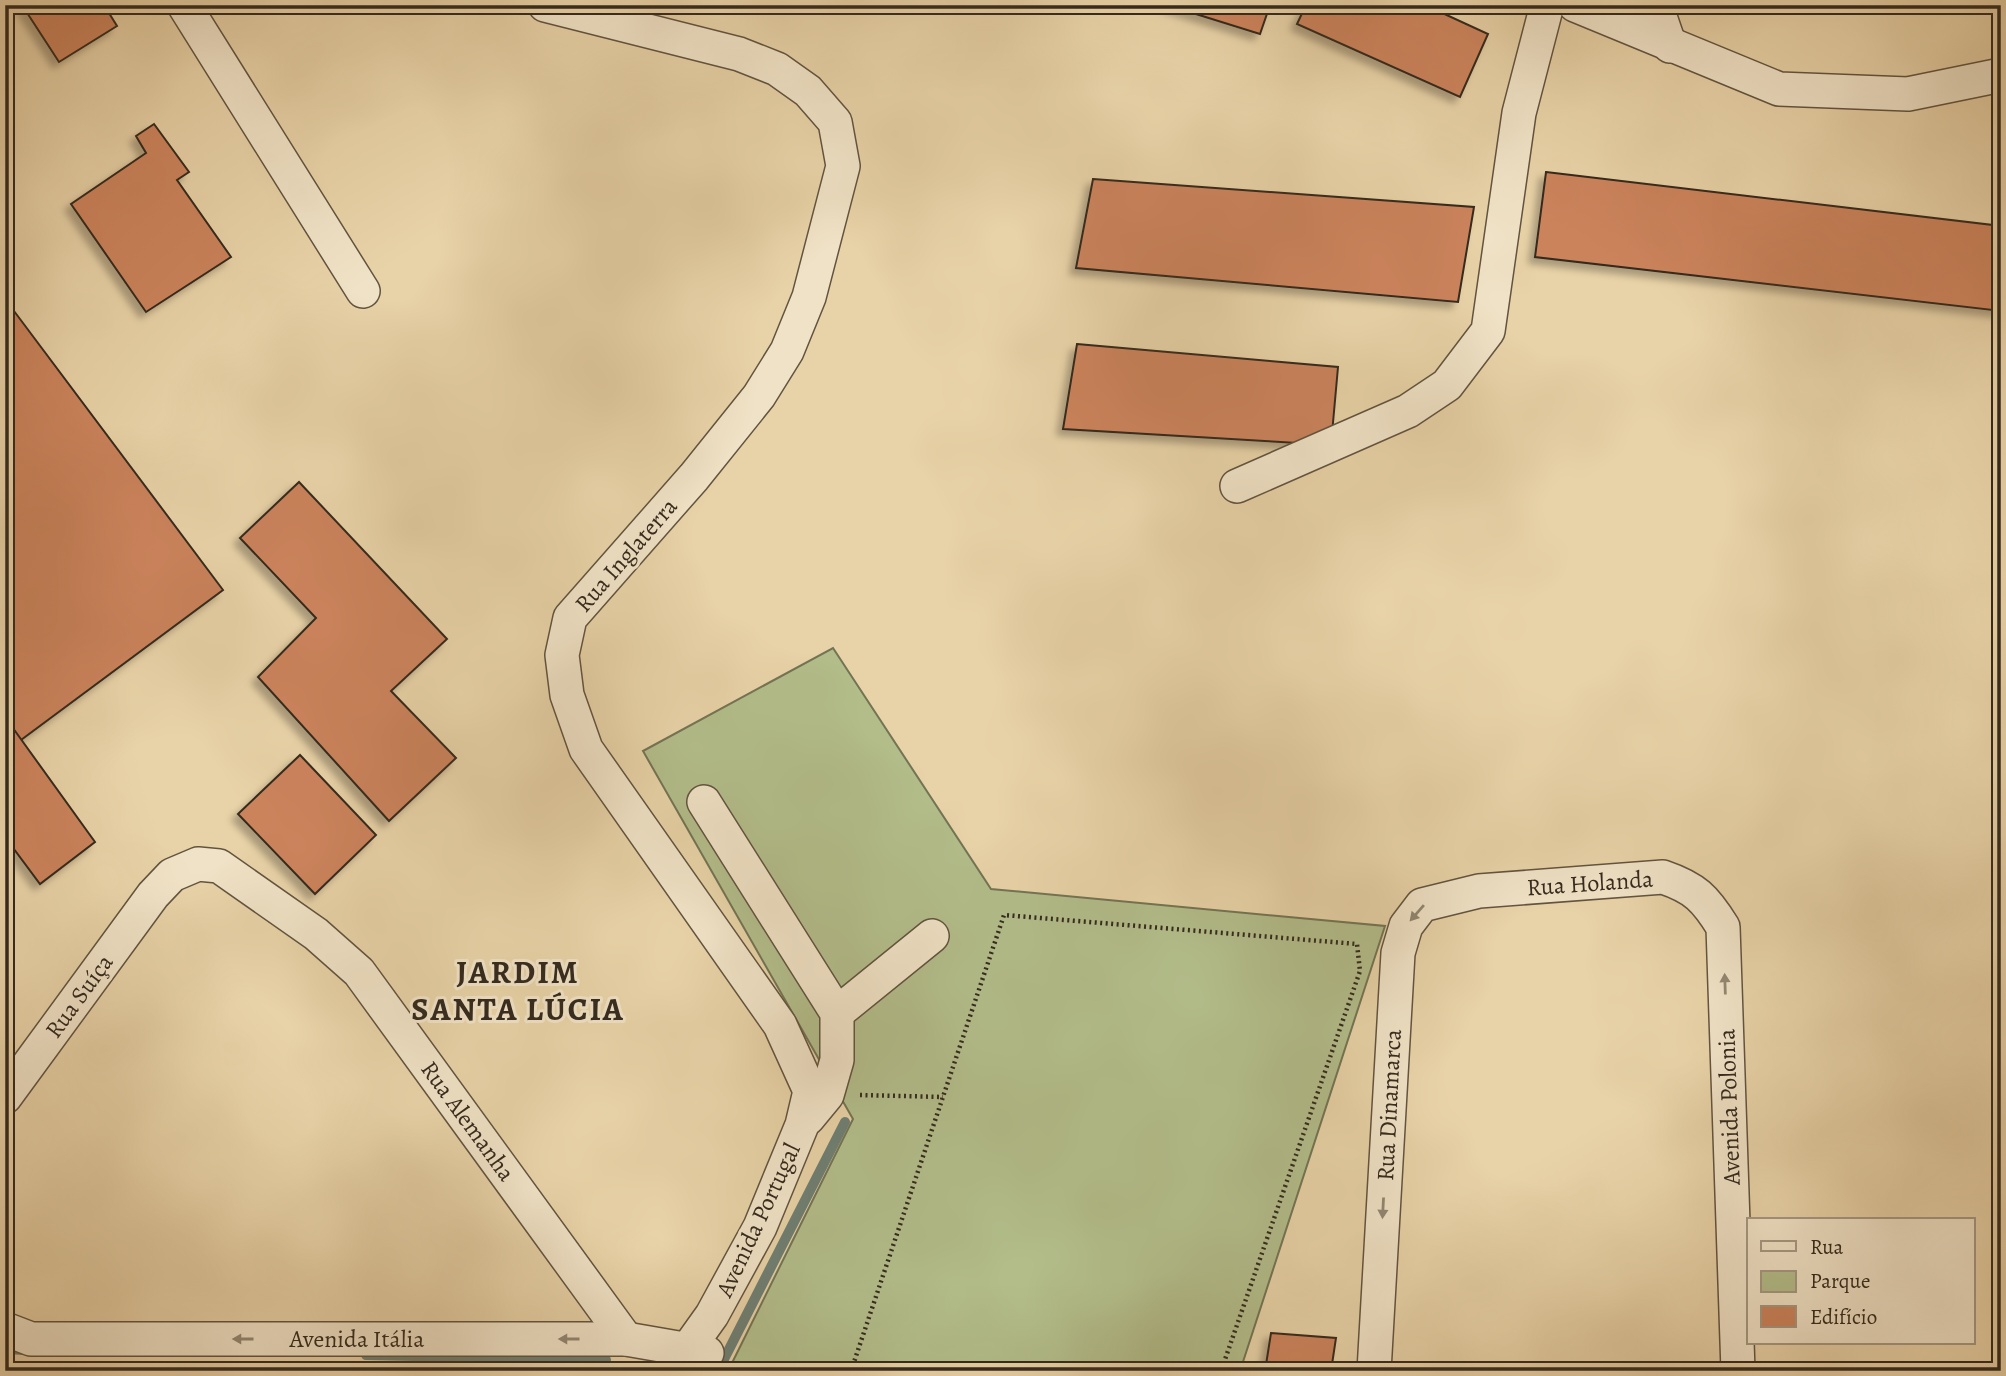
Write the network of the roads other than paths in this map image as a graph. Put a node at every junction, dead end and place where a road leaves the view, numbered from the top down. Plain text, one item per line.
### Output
1 (184, 5) edge
2 (545, 5) edge
3 (1547, 5) edge
4 (1575, 5) edge
5 (1656, 5) edge
6 (1670, 46) junction
7 (2001, 75) edge
8 (363, 291) dead end
9 (1237, 486) dead end
10 (704, 802) dead end
11 (1479, 891) joint
12 (153, 895) joint
13 (1723, 926) joint
14 (932, 936) dead end
15 (836, 1013) junction
16 (5, 1097) edge
17 (802, 1125) junction
18 (5, 1329) edge
19 (626, 1339) junction
20 (697, 1361) edge
21 (1374, 1371) edge
22 (1738, 1371) edge

1 - 8 street
2 - 17 street, Rua Inglaterra
3 - 9 street
4 - 6 street
5 - 6 street
6 - 7 street
10 - 15 street
11 - 13 street, Rua Holanda
11 -> 21 street, Rua Dinamarca
12 - 16 street, Rua Suíça
12 - 19 street, Rua Alemanha
22 -> 13 street, Avenida Polonia
14 - 15 street
15 - 17 street
17 - 20 street, Avenida Portugal
19 -> 18 street, Avenida Itália
19 - 20 street, Avenida Itália

